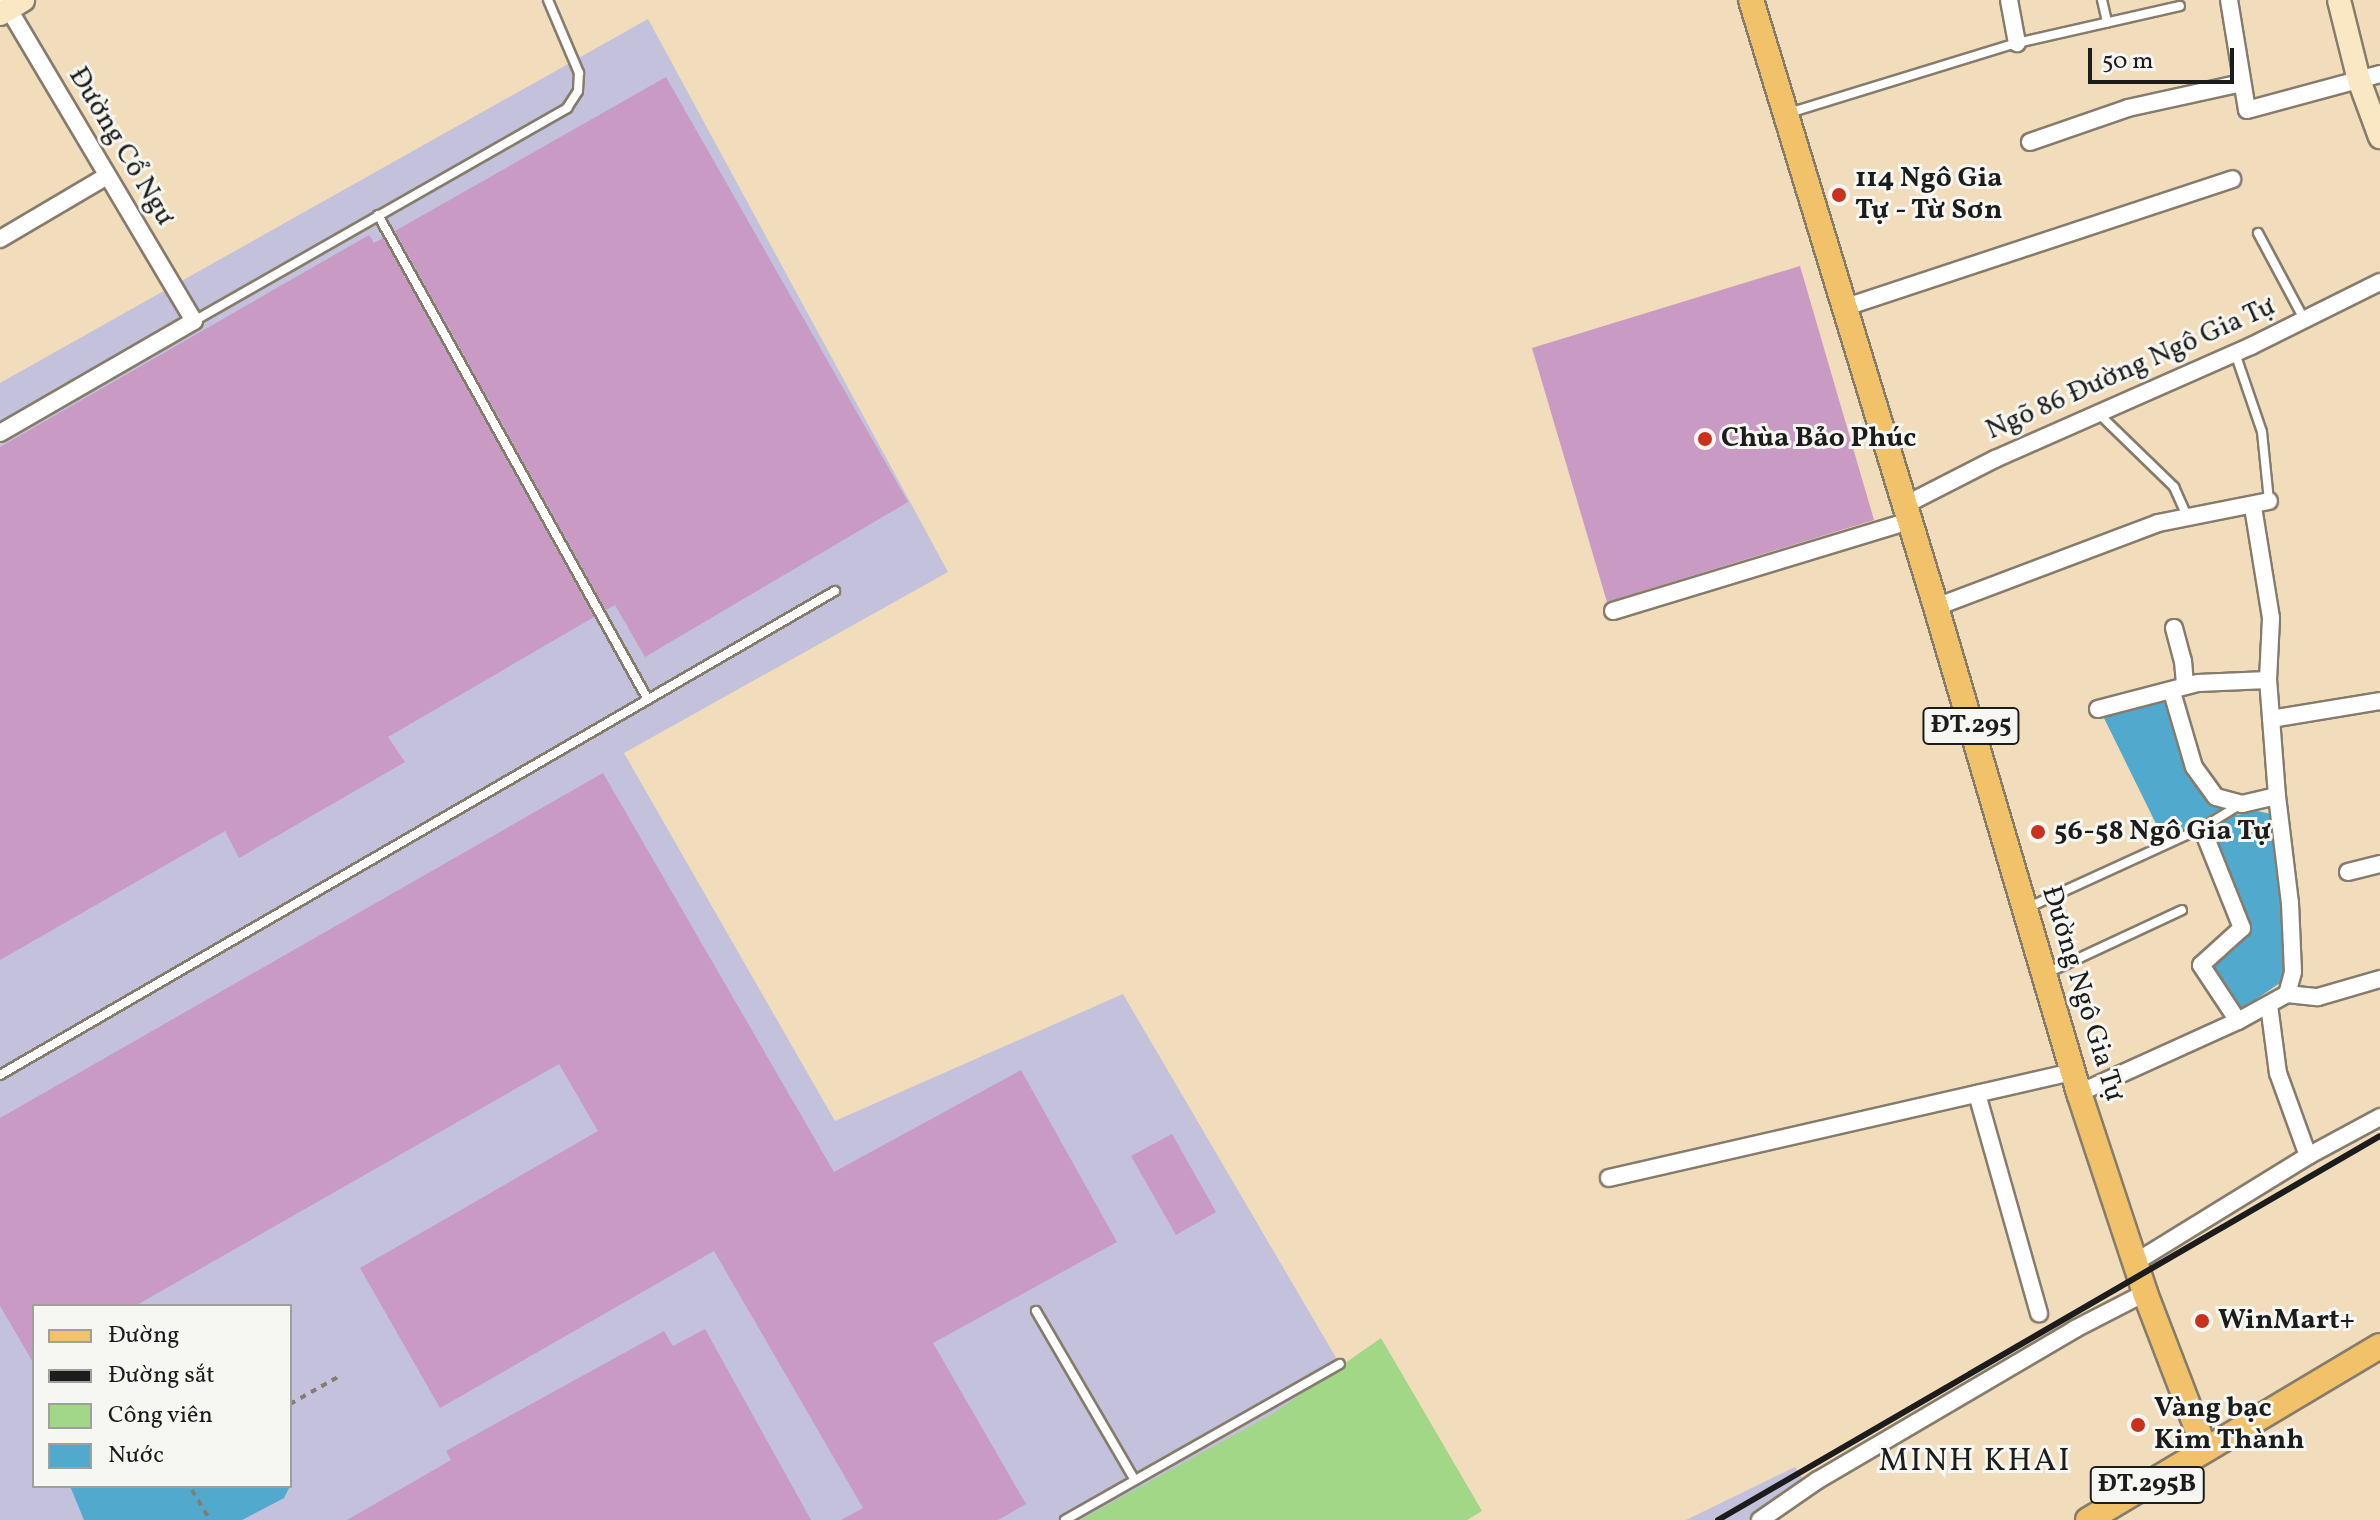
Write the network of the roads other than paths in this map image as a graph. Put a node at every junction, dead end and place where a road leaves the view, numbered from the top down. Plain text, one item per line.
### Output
1 (548, 0) edge
2 (1751, 0) edge
3 (2009, 0) edge
4 (2102, 0) edge
5 (2229, 0) edge
6 (2339, 0) edge
7 (9, 6) edge
8 (2180, 6) dead end
9 (2107, 22) junction
10 (2017, 43) junction
11 (2370, 77) edge
12 (2242, 83) junction
13 (1785, 115) junction
14 (2380, 137) edge
15 (2030, 142) dead end
16 (107, 176) junction
17 (2232, 179) dead end
18 (378, 215) junction
19 (2258, 233) dead end
20 (0, 239) edge
21 (2380, 282) edge
22 (1843, 308) junction
23 (2304, 319) junction
24 (194, 321) junction
25 (2235, 353) junction
26 (2098, 413) junction
27 (0, 433) edge
28 (2261, 504) junction
29 (1907, 513) junction
30 (2187, 516) junction
31 (835, 591) dead end
32 (1936, 607) junction
33 (1613, 611) dead end
34 (2174, 628) dead end
35 (2268, 680) junction
36 (2179, 689) junction
37 (647, 698) junction
38 (2380, 701) edge
39 (2098, 709) dead end
40 (2271, 719) junction
41 (2277, 796) junction
42 (2242, 804) junction
43 (2202, 828) junction
44 (2380, 864) edge
45 (2348, 872) dead end
46 (2025, 909) junction
47 (2182, 910) dead end
48 (2044, 975) junction
49 (2380, 979) edge
50 (2287, 994) junction
51 (2269, 1005) junction
52 (2238, 1021) junction
53 (0, 1075) edge
54 (2076, 1082) junction
55 (1977, 1094) junction
56 (2380, 1117) edge
57 (2308, 1156) junction
58 (1609, 1178) dead end
59 (2134, 1263) junction
60 (2145, 1293) junction
61 (1036, 1311) dead end
62 (2039, 1313) dead end
63 (2380, 1346) edge
64 (1340, 1364) dead end
65 (2205, 1449) junction
66 (1134, 1479) junction
67 (1065, 1520) edge
68 (1760, 1520) edge
69 (2088, 1520) edge

1 - 18 lane
2 - 13 main road, Đường Ngô Gia Tự / ĐT.295
3 - 10 street
4 - 9 lane
5 - 12 street
6 - 11 street
7 - 16 street, Đường Cổ Ngư
8 - 9 lane
9 - 10 lane
10 - 13 lane
11 - 12 street
11 - 14 street
12 - 15 street
13 - 22 main road, Đường Ngô Gia Tự / ĐT.295
16 - 20 street
16 - 24 street, Đường Cổ Ngư
17 - 22 street
18 - 24 lane
18 - 37 lane
19 - 23 lane
21 - 23 street, Ngõ 86 Đường Ngô Gia Tự
22 - 29 main road, Đường Ngô Gia Tự / ĐT.295
23 - 25 street, Ngõ 86 Đường Ngô Gia Tự
24 - 27 street
25 - 26 street, Ngõ 86 Đường Ngô Gia Tự
25 - 28 lane
26 - 29 street, Ngõ 86 Đường Ngô Gia Tự
26 - 30 lane
28 - 30 street
28 - 35 street
29 - 32 main road, Đường Ngô Gia Tự / ĐT.295
29 - 33 street, Ngõ 86 Đường Ngô Gia Tự
30 - 32 street
31 - 37 lane
32 - 46 main road, Đường Ngô Gia Tự / ĐT.295
34 - 36 street
35 - 36 street
35 - 40 street
36 - 39 street
36 - 42 street
37 - 53 lane
38 - 40 street
40 - 41 street
41 - 42 street
41 - 50 street
42 - 43 lane
43 - 46 lane
43 - 52 street
44 - 45 street
46 - 48 main road, Đường Ngô Gia Tự / ĐT.295
47 - 48 lane
48 - 54 main road, Đường Ngô Gia Tự / ĐT.295
49 - 50 street
50 - 51 street
51 - 52 street
51 - 57 street
52 - 54 street
54 - 55 street
54 - 59 main road, Đường Ngô Gia Tự / ĐT.295
55 - 58 street
55 - 62 street
56 - 57 street
57 - 59 street
59 - 60 main road, Đường Ngô Gia Tự / ĐT.295
60 - 65 main road, Đường Ngô Gia Tự / ĐT.295
60 - 68 street
61 - 66 lane
63 - 65 main road, ĐT.295B
64 - 66 lane
65 - 69 main road, ĐT.295B
66 - 67 lane

